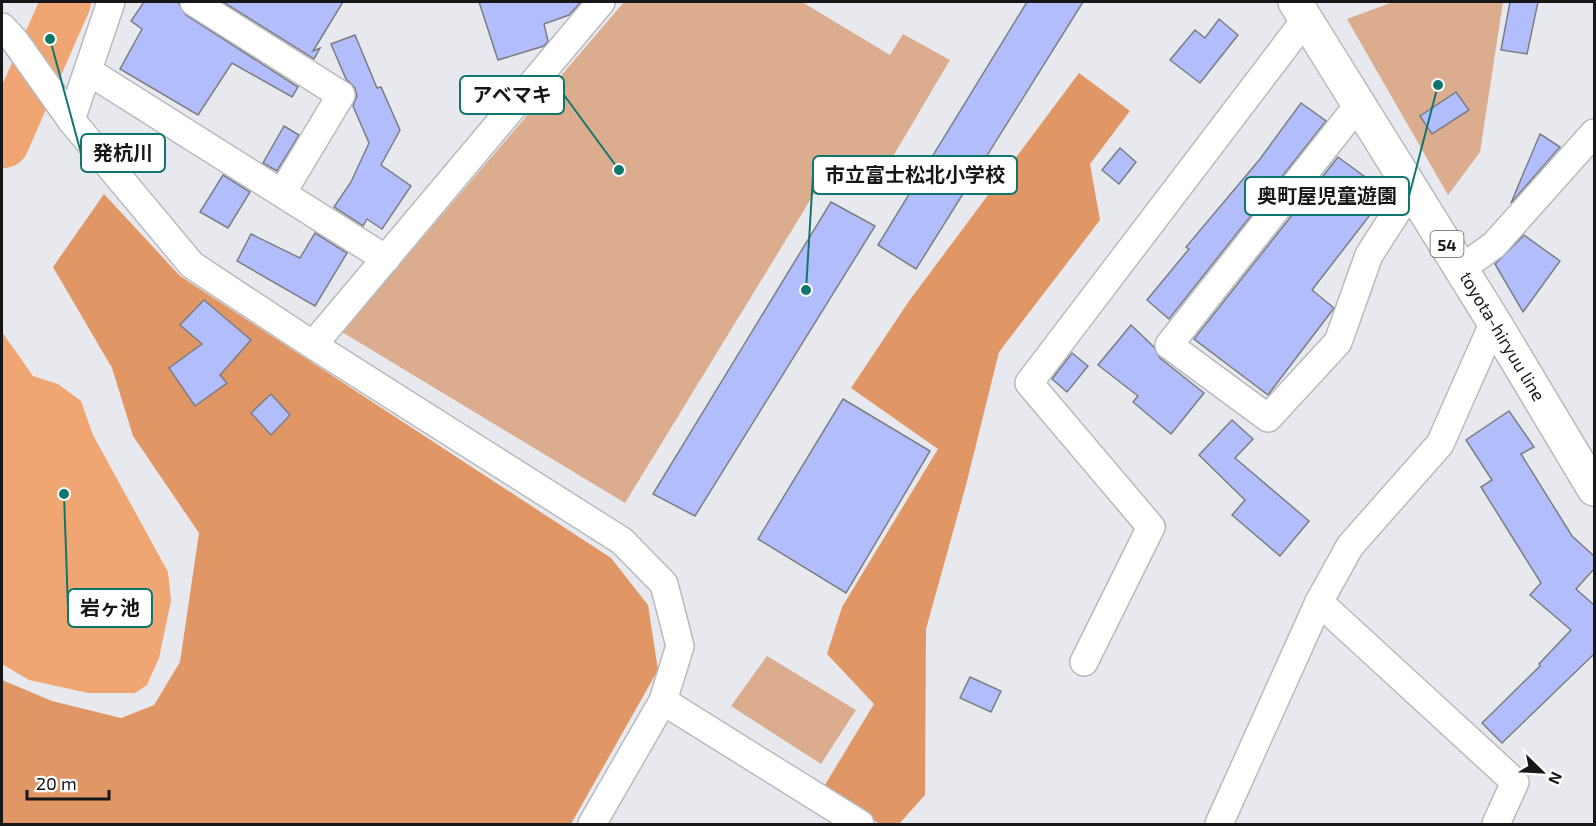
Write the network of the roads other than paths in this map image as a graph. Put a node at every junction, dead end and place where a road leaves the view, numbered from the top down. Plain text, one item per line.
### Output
1 (111, 2) edge
2 (194, 2) edge
3 (601, 2) edge
4 (1300, 10) edge
5 (8, 34) edge
6 (88, 71) junction
7 (1359, 104) junction
8 (71, 120) junction
9 (1594, 133) edge
10 (1412, 188) junction
11 (282, 193) junction
12 (386, 259) junction
13 (1462, 268) junction
14 (1494, 322) junction
15 (313, 345) junction
16 (1594, 489) edge
17 (1320, 602) junction
18 (1084, 662) dead end
19 (663, 701) junction
20 (592, 825) edge
21 (860, 825) edge
22 (1219, 825) edge
23 (1496, 825) edge

1 - 6 street
2 - 11 street
3 - 12 street
4 - 7 main road, toyota-hiryuu line / 54
4 - 18 street
5 - 8 street
6 - 8 street
6 - 11 street
7 - 10 main road, toyota-hiryuu line / 54
7 - 10 street
8 - 15 street
9 - 13 street
10 - 13 main road, toyota-hiryuu line / 54
11 - 12 street
12 - 15 street
13 - 14 main road, toyota-hiryuu line / 54
14 - 16 main road, toyota-hiryuu line / 54
14 - 17 street
15 - 19 street
17 - 22 street
17 - 23 street
19 - 20 street
19 - 21 street

